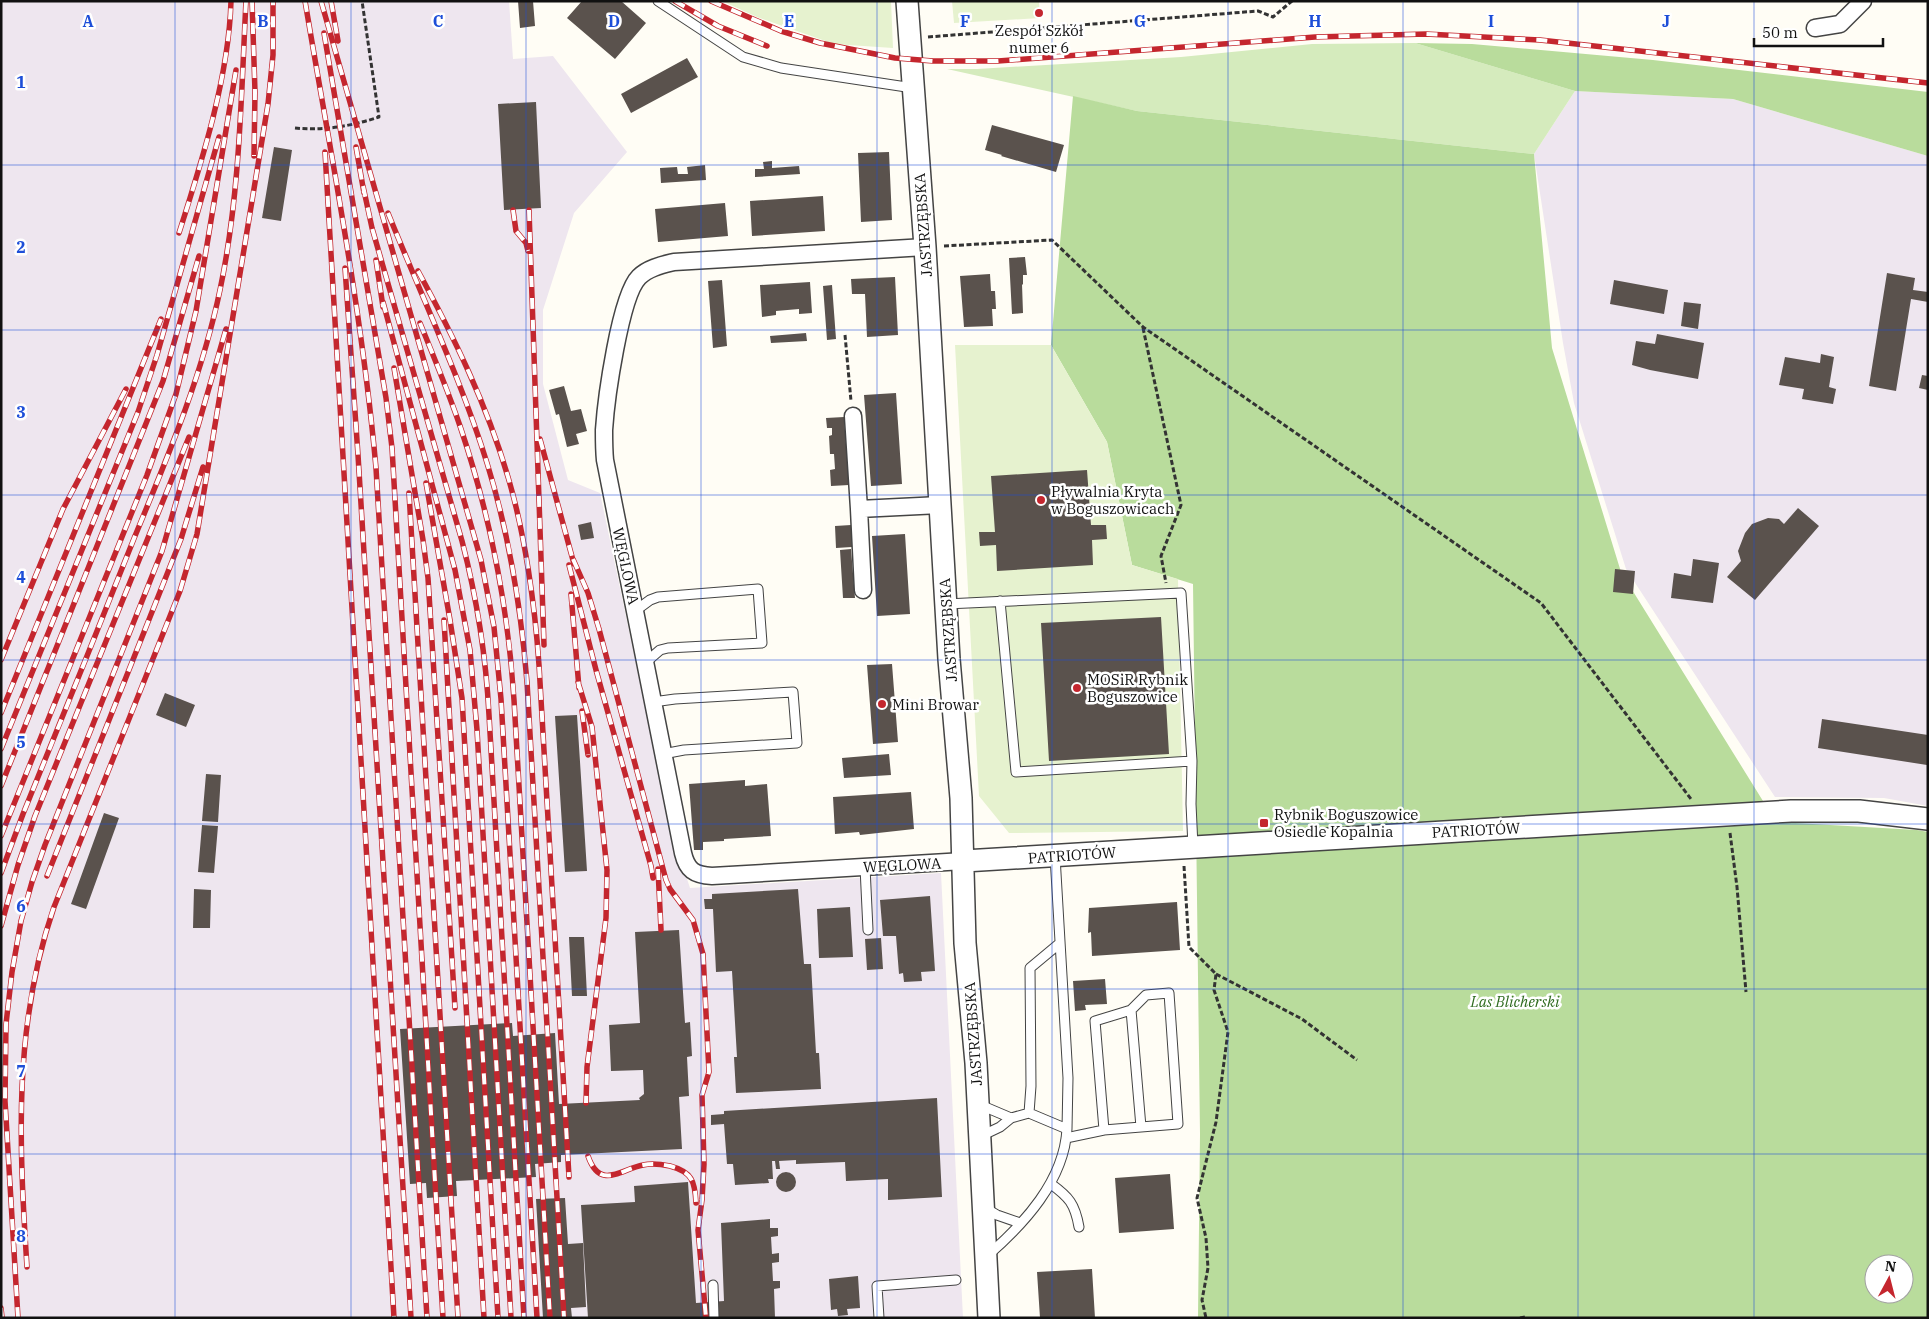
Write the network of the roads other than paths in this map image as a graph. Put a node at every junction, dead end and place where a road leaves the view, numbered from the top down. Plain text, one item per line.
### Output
1 (658, 1) edge
2 (908, 1) edge
3 (1863, 1) edge
4 (1815, 28) dead end
5 (913, 88) junction
6 (925, 247) junction
7 (853, 416) road end
8 (940, 505) junction
9 (858, 509) junction
10 (863, 590) dead end
11 (1000, 601) junction
12 (946, 604) junction
13 (635, 611) junction
14 (645, 663) junction
15 (653, 702) junction
16 (663, 754) junction
17 (1192, 761) junction
18 (1928, 819) edge
19 (1188, 848) junction
20 (1055, 856) junction
21 (964, 861) junction
22 (865, 867) junction
23 (868, 930) dead end
24 (1060, 943) junction
25 (1131, 1010) junction
26 (978, 1104) junction
27 (1029, 1113) junction
28 (1011, 1118) junction
29 (1141, 1127) junction
30 (1104, 1130) junction
31 (1066, 1133) junction
32 (979, 1138) junction
33 (1051, 1184) junction
34 (983, 1207) junction
35 (1020, 1223) junction
36 (1079, 1227) dead end
37 (986, 1257) junction
38 (956, 1280) dead end
39 (713, 1284) dead end
40 (714, 1318) edge
41 (879, 1318) edge
42 (989, 1318) edge

1 - 5 lane
2 - 5 street, JASTRZĘBSKA
3 - 4 street
5 - 6 street, JASTRZĘBSKA
6 - 8 street, JASTRZĘBSKA
6 - 13 street, WĘGLOWA
7 - 9 street
8 - 9 street
8 - 12 street, JASTRZĘBSKA
9 - 10 street
11 - 12 lane
11 - 17 lane
11 - 17 lane
12 - 21 street, JASTRZĘBSKA
13 - 14 street, WĘGLOWA
13 - 14 lane
14 - 15 street, WĘGLOWA
15 - 16 street, WĘGLOWA
15 - 16 lane
16 - 22 street, WĘGLOWA
17 - 19 lane
18 - 19 street, PATRIOTÓW
19 - 20 street, PATRIOTÓW
20 - 21 street, PATRIOTÓW
20 - 24 lane
21 - 22 street, WĘGLOWA
21 - 26 street, JASTRZĘBSKA
22 - 23 lane
24 - 27 lane
24 - 31 lane
25 - 29 lane
25 - 29 lane
25 - 30 lane
26 - 28 lane
26 - 32 street, JASTRZĘBSKA
27 - 28 lane
27 - 31 lane
28 - 32 lane
29 - 30 lane
30 - 31 lane
31 - 33 lane
32 - 34 street, JASTRZĘBSKA
33 - 35 lane
33 - 36 lane
34 - 35 lane
34 - 37 street, JASTRZĘBSKA
35 - 37 lane
37 - 42 street, JASTRZĘBSKA
38 - 41 lane
39 - 40 lane

